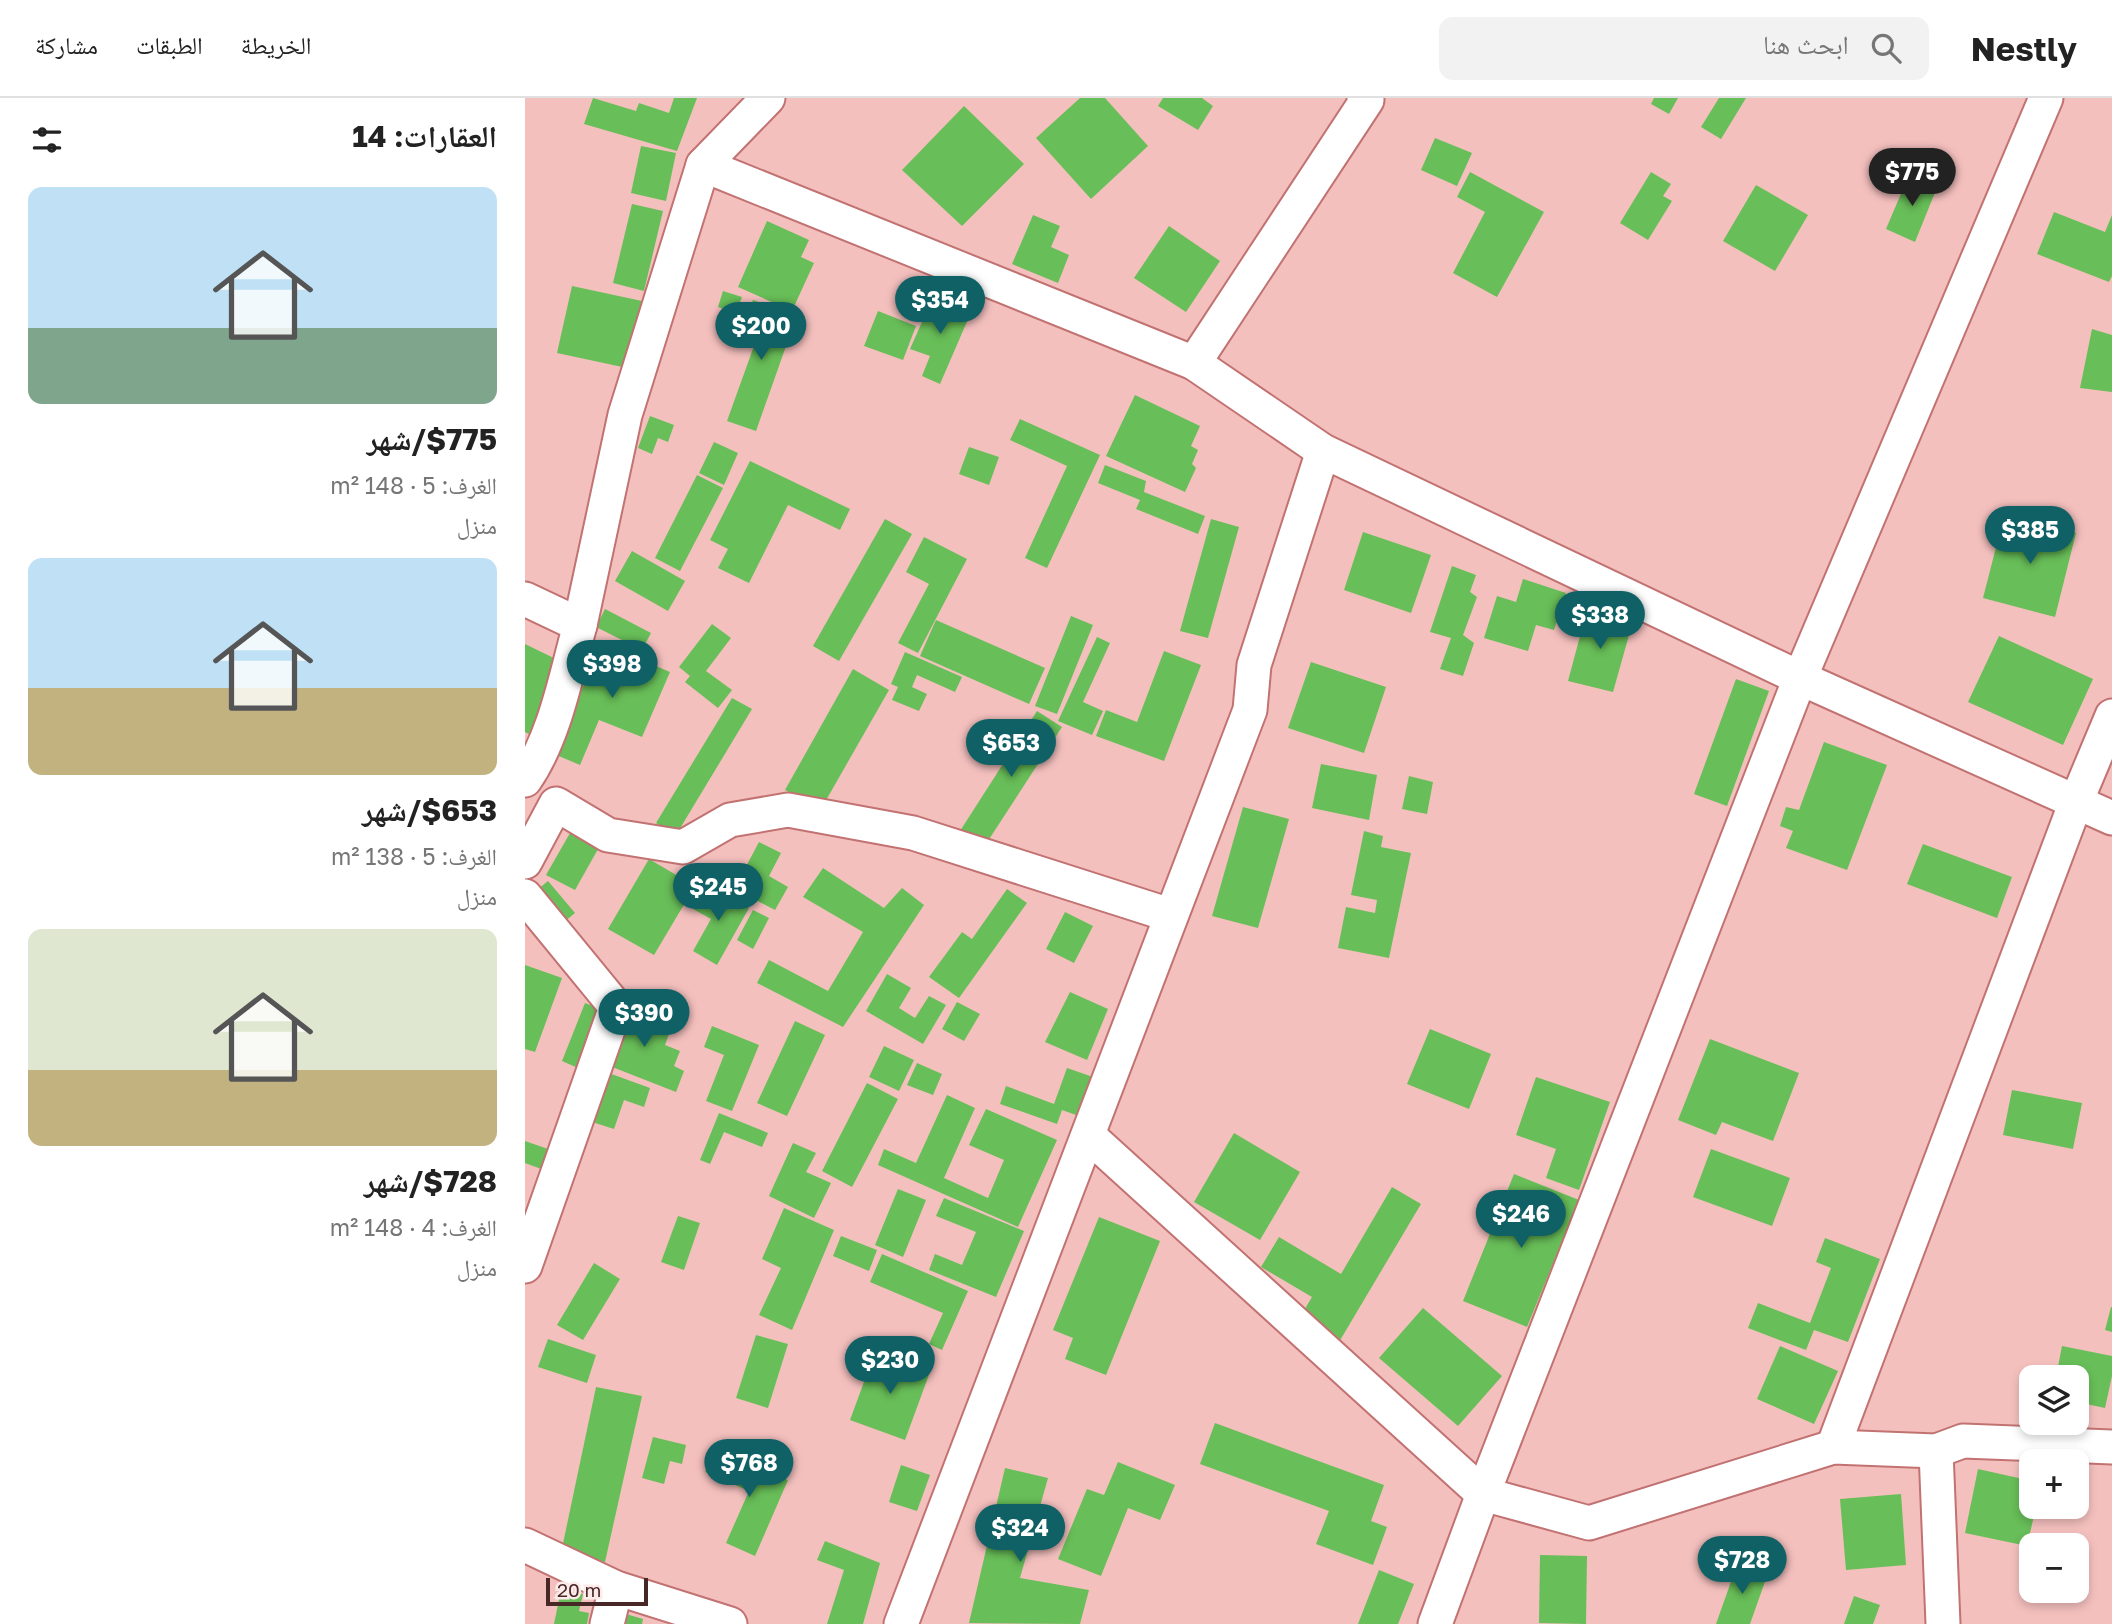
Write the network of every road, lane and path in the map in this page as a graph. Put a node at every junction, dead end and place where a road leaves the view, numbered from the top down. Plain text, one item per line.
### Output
1 (768, 98) edge
2 (1364, 98) edge
3 (2046, 98) edge
4 (703, 165) junction
5 (1194, 363) junction
6 (1322, 451) junction
7 (525, 599) edge
8 (580, 625) junction
9 (1800, 678) junction
10 (2112, 716) edge
11 (531, 771) edge
12 (2076, 802) junction
13 (556, 804) junction
14 (2112, 818) edge
15 (525, 862) edge
16 (525, 896) edge
17 (1170, 915) junction
18 (1089, 1136) junction
19 (525, 1266) edge
20 (1833, 1447) junction
21 (2112, 1447) edge
22 (1937, 1451) junction
23 (1483, 1494) junction
24 (525, 1545) edge
25 (616, 1588) junction
26 (607, 1624) edge
27 (730, 1624) edge
28 (901, 1624) edge
29 (1435, 1624) edge
30 (1943, 1624) edge

1 - 4 street
2 - 5 street
3 - 9 street
4 - 5 street
4 - 8 street
5 - 6 street
6 - 9 street
6 - 17 street
7 - 8 street
8 - 11 street
9 - 12 street
9 - 23 street
10 - 12 street
11 - 13 street
12 - 14 street
12 - 20 street
13 - 15 street
13 - 17 street
16 - 19 street
17 - 18 street
18 - 23 street
18 - 28 street
20 - 22 street
20 - 23 street
21 - 22 street
22 - 30 street
23 - 29 street
24 - 25 street
25 - 26 street
25 - 27 street

